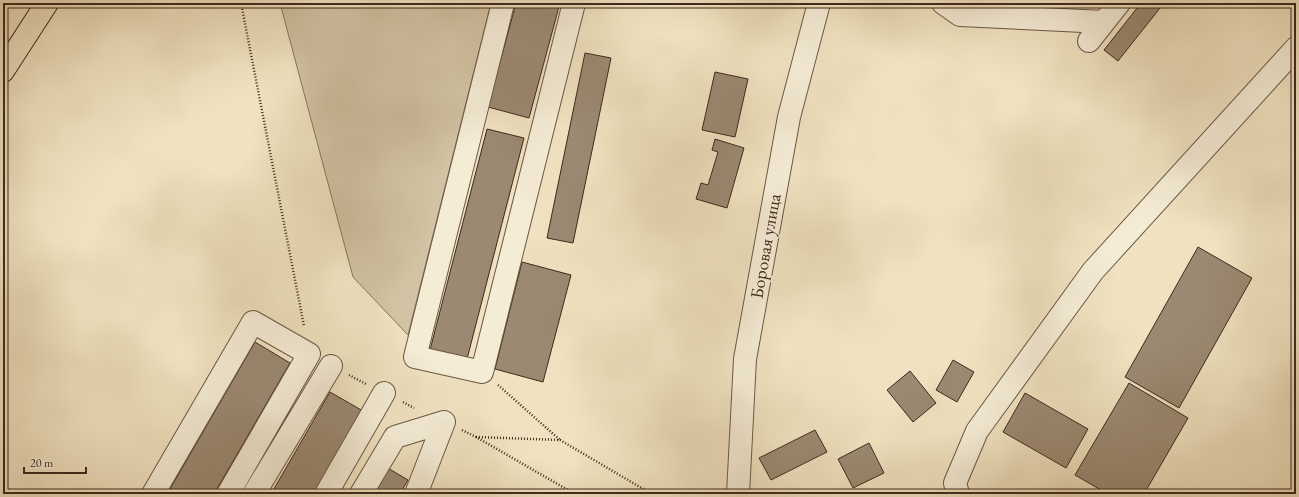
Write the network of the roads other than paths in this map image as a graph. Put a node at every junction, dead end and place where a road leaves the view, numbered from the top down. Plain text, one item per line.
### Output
1 (47, 3) edge
2 (503, 3) edge
3 (574, 3) edge
4 (819, 3) edge
5 (943, 3) edge
6 (1119, 3) edge
7 (1104, 22) junction
8 (1089, 41) dead end
9 (1296, 48) edge
10 (3, 71) edge
11 (331, 366) road end
12 (384, 393) road end
13 (153, 494) edge
14 (228, 494) edge
15 (254, 494) edge
16 (326, 494) edge
17 (361, 494) edge
18 (416, 494) edge
19 (738, 494) edge
20 (958, 494) edge

1 - 10 main road
2 - 3 lane
4 - 19 lane, Боровая улица
5 - 7 lane
6 - 7 lane
7 - 8 lane
9 - 20 lane
11 - 15 lane
12 - 16 lane
13 - 14 lane
17 - 18 lane

